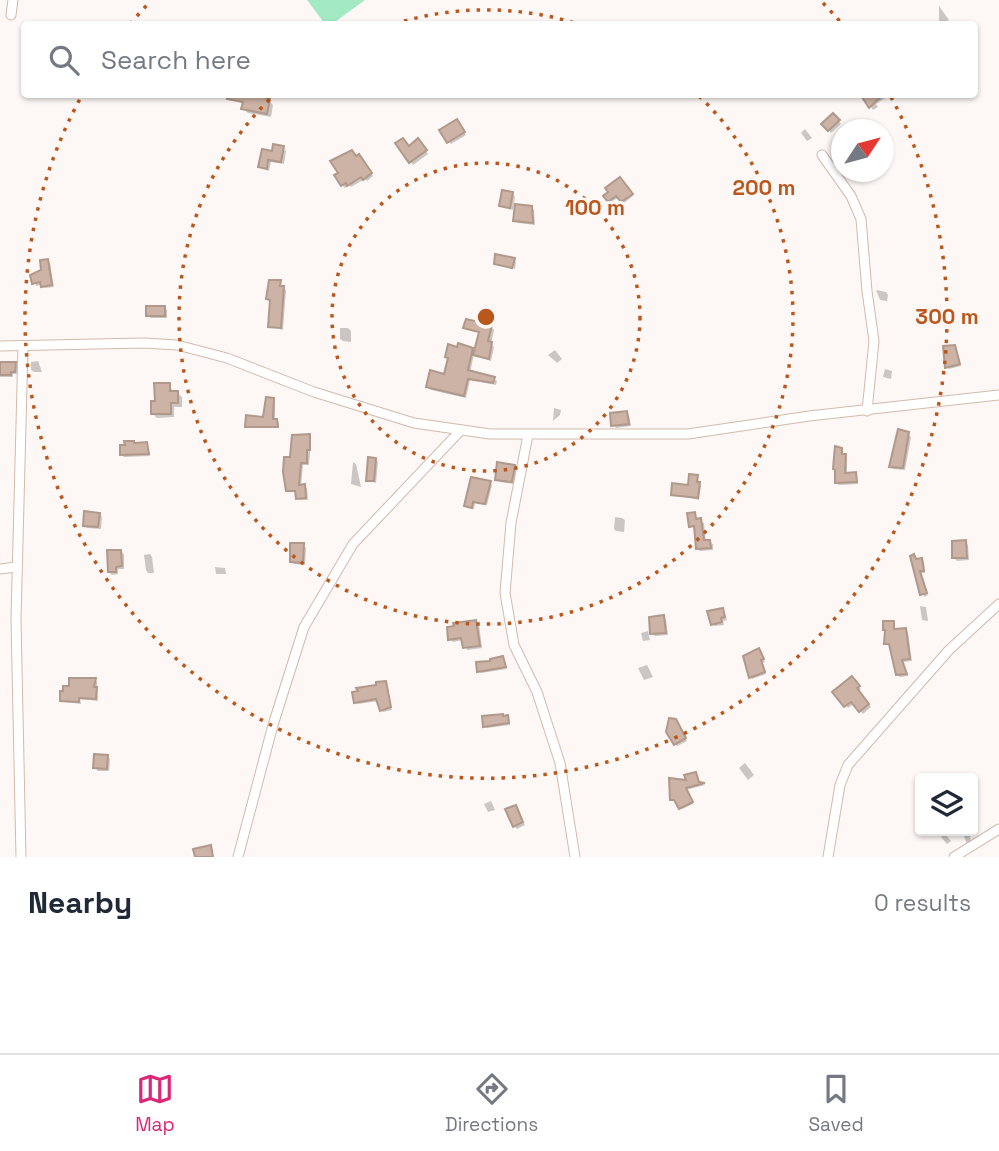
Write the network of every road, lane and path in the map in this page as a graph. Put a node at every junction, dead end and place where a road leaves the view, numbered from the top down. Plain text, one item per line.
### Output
1 (13, 0) edge
2 (11, 15) dead end
3 (822, 155) dead end
4 (0, 346) edge
5 (23, 347) junction
6 (999, 395) edge
7 (867, 411) junction
8 (461, 430) junction
9 (528, 435) junction
10 (16, 568) junction
11 (0, 569) edge
12 (999, 604) edge
13 (999, 828) edge
14 (21, 857) edge
15 (238, 857) edge
16 (575, 857) edge
17 (828, 857) edge
18 (954, 857) edge

1 - 2 street
3 - 7 street
4 - 5 street
5 - 8 street
5 - 10 street
6 - 7 street
7 - 9 street
8 - 9 street
8 - 15 street
9 - 16 street
10 - 11 street
10 - 14 street
12 - 17 street
13 - 18 street

